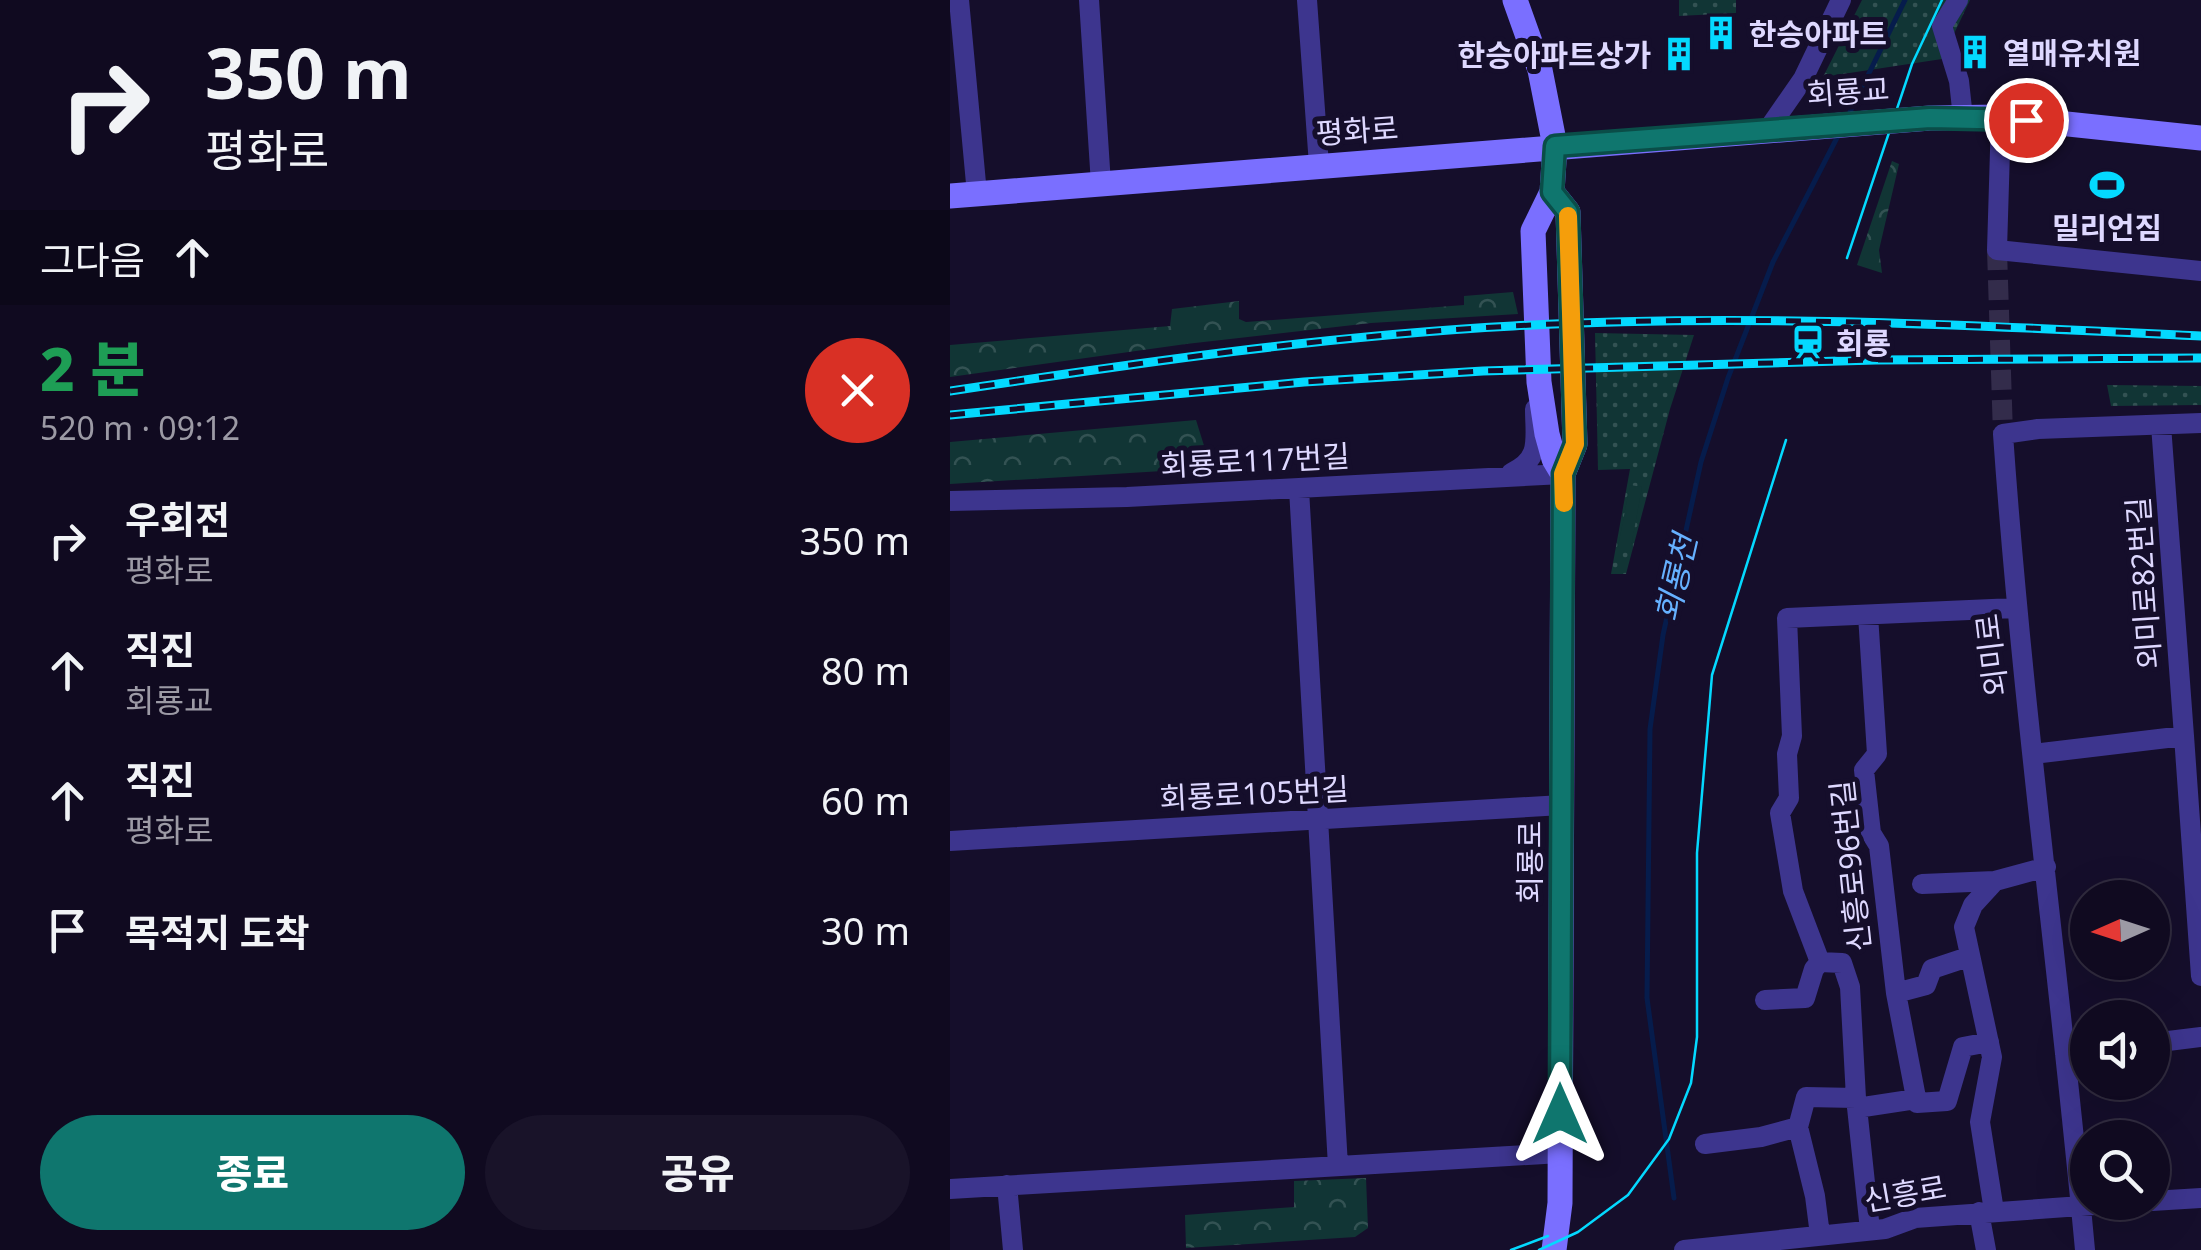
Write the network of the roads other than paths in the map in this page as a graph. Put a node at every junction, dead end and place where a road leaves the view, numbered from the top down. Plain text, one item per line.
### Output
1 (961, 0) edge
2 (1089, 0) edge
3 (1307, 0) edge
4 (1515, 0) edge
5 (1841, 0) edge
6 (1958, 0) edge
7 (950, 1) edge
8 (1963, 118) junction
9 (2001, 118) junction
10 (1769, 128) junction
11 (2201, 138) edge
12 (1555, 146) junction
13 (1319, 165) junction
14 (1101, 184) junction
15 (1552, 192) junction
16 (977, 194) junction
17 (950, 196) edge
18 (2201, 271) edge
19 (1538, 382) junction
20 (2201, 423) edge
21 (2161, 426) junction
22 (1563, 474) junction
23 (1504, 476) junction
24 (1299, 489) junction
25 (950, 501) edge
26 (2015, 608) junction
27 (1868, 615) junction
28 (2184, 736) junction
29 (2033, 754) junction
30 (1562, 804) junction
31 (1318, 820) junction
32 (950, 841) edge
33 (2046, 868) junction
34 (1995, 881) junction
35 (1922, 884) dead end
36 (1968, 958) junction
37 (1820, 962) junction
38 (2201, 976) edge
39 (1896, 993) junction
40 (1764, 1000) dead end
41 (2201, 1038) edge
42 (1989, 1042) junction
43 (2170, 1042) edge
44 (2065, 1054) junction
45 (2070, 1054) edge
46 (1916, 1099) junction
47 (1856, 1103) junction
48 (2072, 1120) edge
49 (1798, 1127) junction
50 (1705, 1144) dead end
51 (1560, 1153) junction
52 (1338, 1166) junction
53 (1007, 1185) junction
54 (950, 1189) edge
55 (2201, 1198) edge
56 (2170, 1200) edge
57 (2070, 1207) edge
58 (1986, 1211) junction
59 (2082, 1220) edge
60 (1870, 1230) junction
61 (1820, 1234) junction
62 (1012, 1250) edge
63 (1554, 1250) edge
64 (1684, 1250) edge
65 (1986, 1250) edge
66 (2085, 1250) edge

1 - 7 street
1 - 16 street
2 - 14 street
3 - 13 street
4 - 12 street, 회룡로
5 - 10 street
6 - 8 street
8 - 9 street
8 - 10 street, 회룡교
9 - 11 street
9 - 18 street
10 - 12 street, 평화로
12 - 13 street, 평화로
12 - 15 street, 회룡로
13 - 14 street, 평화로
14 - 16 street, 평화로
15 - 19 street, 회룡로
15 - 22 street, 회룡로
16 - 17 street, 평화로
19 - 22 street, 회룡로
19 - 23 street
20 - 21 street
21 - 26 street, 외미로
21 - 28 street, 외미로82번길
22 - 23 street, 회룡로117번길
22 - 30 street, 회룡로
23 - 24 street, 회룡로117번길
24 - 25 street, 회룡로117번길
24 - 31 street
26 - 27 street
26 - 29 street, 외미로
27 - 37 street
27 - 39 street, 신흥로96번길
28 - 29 street
28 - 38 street, 외미로82번길
29 - 33 street, 외미로
30 - 31 street, 회룡로105번길
30 - 51 street, 회룡로
31 - 32 street, 회룡로105번길
31 - 52 street
33 - 34 street
33 - 44 street, 외미로
34 - 35 street
34 - 36 street
36 - 39 street
36 - 42 street
37 - 40 street
37 - 47 street
39 - 46 street, 신흥로96번길
41 - 43 street
42 - 46 street
42 - 58 street
44 - 45 street
44 - 48 street, 외미로
46 - 47 street
47 - 49 street
47 - 60 street
49 - 50 street
49 - 61 street
51 - 52 street
51 - 63 street, 회룡로
52 - 53 street
53 - 54 street
53 - 62 street
55 - 56 street
57 - 58 street, 신흥로
58 - 60 street, 신흥로
58 - 65 street
59 - 66 street, 외미로
60 - 61 street, 신흥로
61 - 64 street, 신흥로

